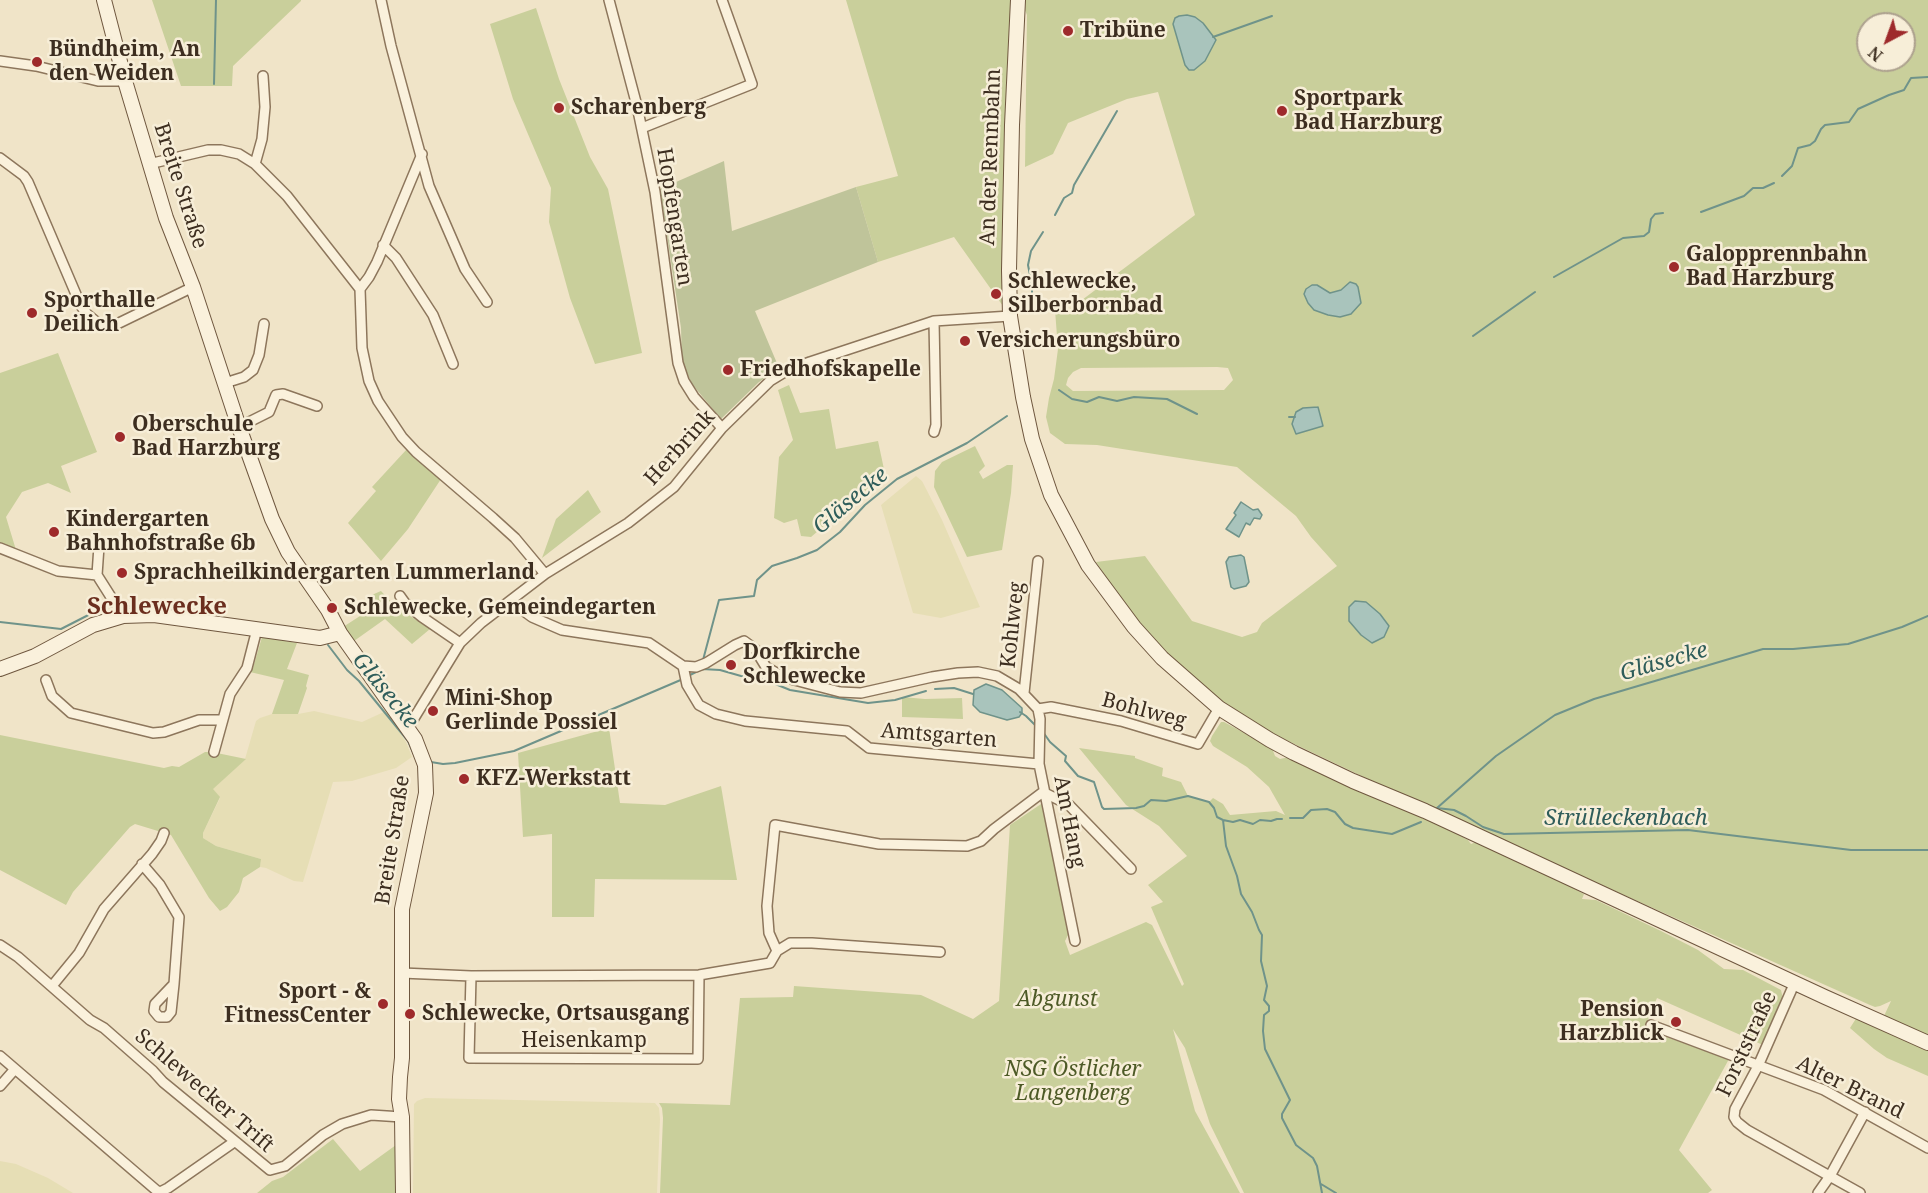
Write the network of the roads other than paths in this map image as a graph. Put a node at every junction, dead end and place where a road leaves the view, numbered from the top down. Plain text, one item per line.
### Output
1 (104, 0) edge
2 (381, 0) edge
3 (609, 0) edge
4 (722, 0) edge
5 (1018, 0) edge
6 (0, 61) edge
7 (262, 76) dead end
8 (125, 81) junction
9 (642, 128) junction
10 (422, 154) junction
11 (0, 158) edge
12 (149, 164) junction
13 (255, 164) junction
14 (383, 245) junction
15 (193, 287) junction
16 (360, 289) junction
17 (488, 302) dead end
18 (1010, 316) junction
19 (934, 321) junction
20 (264, 324) dead end
21 (453, 364) dead end
22 (225, 383) junction
23 (317, 406) dead end
24 (239, 427) junction
25 (722, 428) junction
26 (934, 432) dead end
27 (99, 546) dead end
28 (0, 548) edge
29 (1038, 561) dead end
30 (545, 574) junction
31 (97, 575) junction
32 (400, 596) dead end
33 (510, 601) junction
34 (123, 616) junction
35 (257, 629) junction
36 (340, 633) junction
37 (460, 644) junction
38 (0, 669) edge
39 (684, 670) junction
40 (46, 680) dead end
41 (1024, 693) junction
42 (1219, 708) junction
43 (1039, 714) junction
44 (222, 720) junction
45 (408, 728) junction
46 (214, 752) dead end
47 (1039, 764) junction
48 (1044, 792) junction
49 (164, 833) dead end
50 (142, 864) junction
51 (1131, 869) dead end
52 (1075, 941) dead end
53 (0, 946) edge
54 (777, 951) junction
55 (940, 952) dead end
56 (402, 973) junction
57 (699, 975) junction
58 (471, 976) junction
59 (1795, 982) junction
60 (174, 984) dead end
61 (52, 986) junction
62 (1652, 1025) dead end
63 (1928, 1043) edge
64 (0, 1056) edge
65 (1756, 1065) junction
66 (15, 1069) junction
67 (0, 1086) edge
68 (1865, 1112) junction
69 (402, 1117) junction
70 (234, 1142) junction
71 (1928, 1148) edge
72 (1830, 1176) junction
73 (403, 1193) edge
74 (1818, 1193) edge
75 (1860, 1193) edge

1 - 8 street, Breite Straße
2 - 10 street
3 - 9 street, Hopfengarten
4 - 9 street
5 - 18 street, An der Rennbahn
6 - 8 street
7 - 13 street
8 - 12 street, Breite Straße
9 - 25 street, Hopfengarten
10 - 14 street
10 - 17 street
11 - 15 street
12 - 13 street
12 - 15 street, Breite Straße
13 - 16 street
14 - 16 street
14 - 21 street
15 - 22 street, Breite Straße
16 - 30 street
18 - 19 street, Herbrink
18 - 42 street, An der Rennbahn
19 - 25 street, Herbrink
19 - 26 street
20 - 22 street
22 - 24 street, Breite Straße
23 - 24 street
24 - 36 street, Breite Straße
25 - 30 street, Herbrink
27 - 31 street
28 - 31 street
29 - 41 street, Kohlweg
30 - 33 street, Herbrink
31 - 34 street
32 - 37 street
33 - 37 street, Herbrink
33 - 39 street
34 - 35 street
34 - 38 street
35 - 36 street
35 - 44 street
36 - 45 street, Breite Straße
37 - 45 street, Herbrink
39 - 41 street
39 - 47 street, Amtsgarten
40 - 44 street
41 - 43 street
42 - 43 street, Bohlweg
42 - 59 street, An der Rennbahn
43 - 47 street, Am Hang
44 - 46 street
45 - 56 street, Breite Straße
47 - 48 street, Am Hang
48 - 51 street
48 - 52 street, Am Hang
48 - 54 street
49 - 50 street
50 - 60 street
50 - 61 street
53 - 61 street, Schlewecker Trift
54 - 55 street
54 - 57 street
56 - 58 street
56 - 69 street, Breite Straße
57 - 58 street
57 - 58 street, Heisenkamp
59 - 63 street, An der Rennbahn
59 - 65 street, Forststraße
61 - 70 street, Schlewecker Trift
62 - 65 street
64 - 66 street
65 - 68 street, Alter Brand
65 - 72 street, Forststraße
66 - 67 street
66 - 70 street
68 - 71 street, Alter Brand
68 - 72 street
69 - 70 street, Schlewecker Trift
69 - 73 street, Breite Straße
72 - 74 street
72 - 75 street, Forststraße

